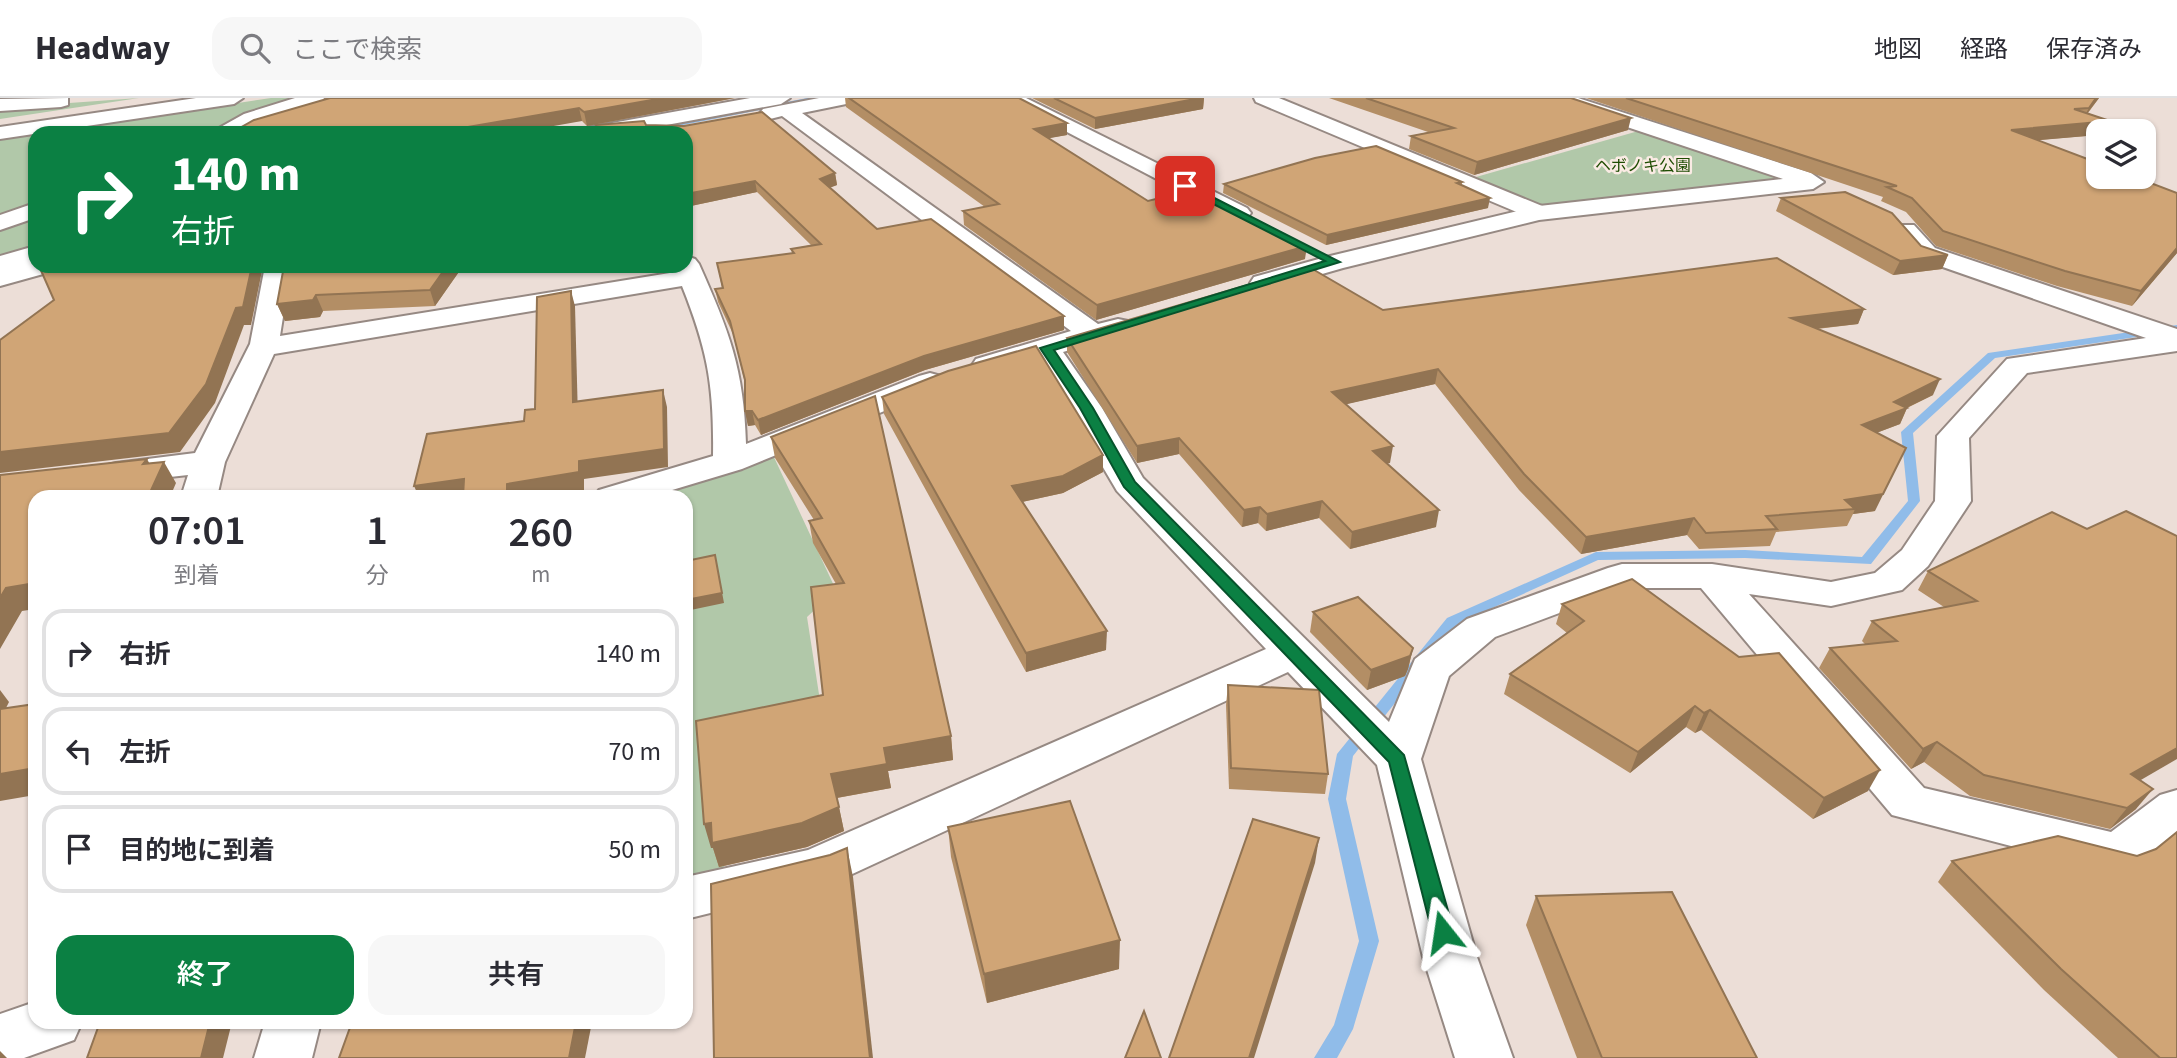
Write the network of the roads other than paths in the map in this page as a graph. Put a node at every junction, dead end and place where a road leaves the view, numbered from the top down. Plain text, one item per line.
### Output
1 (167, 98) edge
2 (234, 98) edge
3 (315, 98) edge
4 (849, 98) edge
5 (1011, 98) edge
6 (1263, 98) edge
7 (1292, 98) edge
8 (1559, 98) edge
9 (78, 100) dead end
10 (335, 102) edge
11 (784, 104) edge
12 (0, 105) edge
13 (0, 123) edge
14 (47, 126) edge
15 (234, 126) edge
16 (261, 126) edge
17 (637, 126) edge
18 (688, 126) edge
19 (28, 129) edge
20 (0, 133) edge
21 (0, 139) edge
22 (28, 141) edge
23 (1566, 210) junction
24 (28, 213) edge
25 (1539, 213) junction
26 (1884, 213) edge
27 (0, 223) edge
28 (1260, 224) edge
29 (28, 228) edge
30 (0, 237) edge
31 (1310, 249) dead end
32 (28, 256) edge
33 (1335, 262) junction
34 (0, 264) edge
35 (28, 271) edge
36 (277, 273) edge
37 (672, 273) edge
38 (690, 273) edge
39 (0, 278) edge
40 (1233, 292) edge
41 (1144, 319) edge
42 (1093, 334) junction
43 (2177, 340) edge
44 (263, 347) junction
45 (1046, 348) junction
46 (208, 462) junction
47 (730, 462) junction
48 (83, 476) edge
49 (201, 490) edge
50 (635, 490) edge
51 (1712, 576) junction
52 (1293, 653) junction
53 (1398, 760) junction
54 (2177, 808) edge
55 (693, 896) edge
56 (33, 1029) edge
57 (291, 1029) edge
58 (0, 1040) edge
59 (283, 1058) edge
60 (1484, 1058) edge

1 - 13 main road
2 - 14 main road
3 - 15 main road
4 - 11 main road
5 - 28 main road
6 - 25 main road
7 - 23 main road
8 - 23 main road
9 - 12 main road
10 - 16 main road
11 - 17 main road
11 - 18 main road
11 - 42 main road
19 - 20 main road
21 - 22 main road
23 - 25 main road
24 - 27 main road
25 - 33 main road
26 - 43 main road
29 - 30 main road
31 - 33 main road
32 - 34 main road
33 - 40 main road
35 - 39 main road
36 - 44 main road
37 - 44 main road
38 - 47 main road
41 - 42 main road
42 - 45 main road
43 - 51 main road
44 - 46 main road
45 - 47 main road
45 - 52 main road
46 - 48 main road
46 - 49 main road
47 - 50 main road
51 - 53 main road
51 - 54 main road
52 - 53 main road
52 - 55 main road
53 - 60 main road
56 - 58 main road
57 - 59 main road

